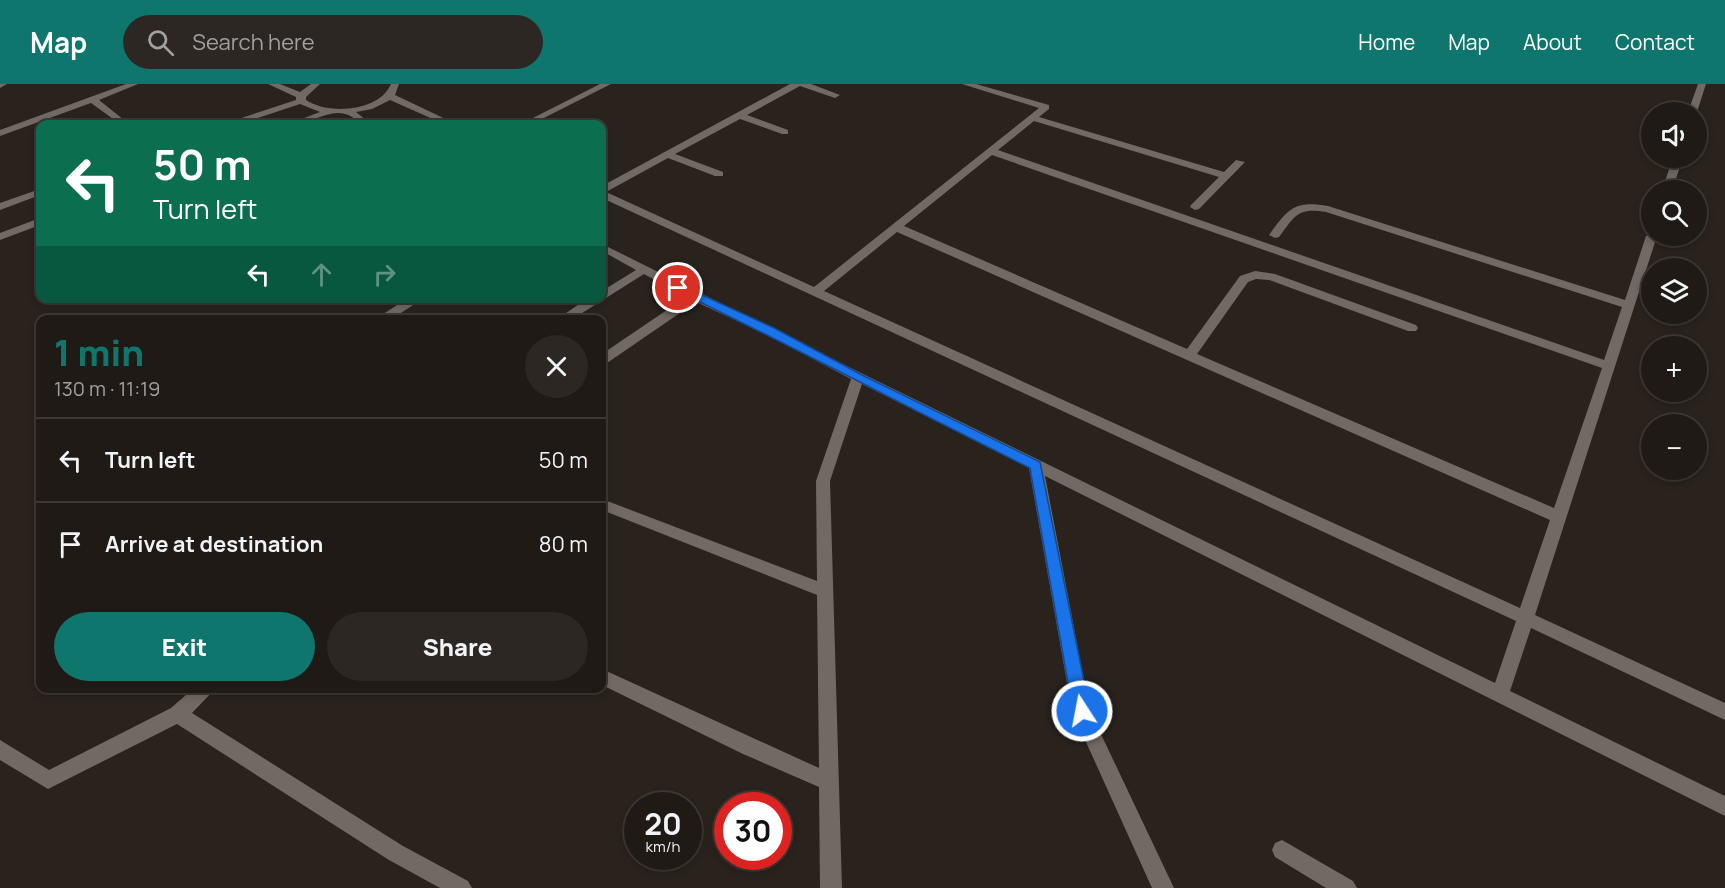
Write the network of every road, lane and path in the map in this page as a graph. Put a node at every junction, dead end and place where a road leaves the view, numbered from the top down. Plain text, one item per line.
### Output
1 (134, 84) edge
2 (272, 84) edge
3 (316, 84) edge
4 (395, 84) edge
5 (607, 84) edge
6 (797, 84) edge
7 (802, 84) edge
8 (966, 84) edge
9 (1702, 84) edge
10 (835, 95) dead end
11 (389, 96) junction
12 (92, 99) junction
13 (301, 99) junction
14 (1696, 102) edge
15 (347, 111) junction
16 (330, 112) junction
17 (738, 116) junction
18 (1033, 118) junction
19 (120, 120) edge
20 (242, 120) edge
21 (308, 120) edge
22 (361, 120) edge
23 (441, 120) edge
24 (534, 120) edge
25 (785, 132) dead end
26 (0, 133) edge
27 (991, 151) junction
28 (666, 154) junction
29 (1240, 162) dead end
30 (718, 174) dead end
31 (1226, 176) junction
32 (606, 190) edge
33 (36, 194) edge
34 (606, 194) edge
35 (0, 207) edge
36 (1195, 207) dead end
37 (36, 224) edge
38 (897, 227) junction
39 (1275, 235) dead end
40 (0, 237) edge
41 (1649, 246) edge
42 (606, 249) edge
43 (645, 269) junction
44 (815, 292) junction
45 (606, 293) edge
46 (695, 297) junction
47 (409, 303) edge
48 (589, 303) edge
49 (1629, 305) junction
50 (389, 315) edge
51 (570, 315) edge
52 (1412, 328) dead end
53 (1190, 356) junction
54 (606, 357) edge
55 (1608, 366) junction
56 (858, 377) junction
57 (1036, 465) junction
58 (606, 506) edge
59 (1559, 517) junction
60 (825, 591) junction
61 (1526, 618) junction
62 (606, 679) edge
63 (201, 693) edge
64 (1500, 695) junction
65 (1725, 712) edge
66 (177, 714) junction
67 (0, 749) edge
68 (829, 782) junction
69 (1725, 806) edge
70 (1282, 850) dead end
71 (462, 888) edge
72 (831, 888) edge
73 (1163, 888) edge
74 (1346, 888) edge

1 - 12 street
2 - 13 street
3 - 13 street
4 - 11 street
5 - 24 street
6 - 17 street
7 - 10 street
8 - 18 street
9 - 14 street
11 - 15 street
11 - 23 street
12 - 19 street
12 - 26 street
13 - 16 street
13 - 20 street
15 - 16 street
15 - 22 street
16 - 21 street
17 - 25 street
17 - 28 street
18 - 27 street
18 - 31 street
27 - 38 street
27 - 55 street
28 - 30 street
28 - 32 street
29 - 31 street
31 - 36 street
33 - 35 street
34 - 44 street
37 - 40 street
38 - 44 street
38 - 53 street
39 - 49 street
41 - 49 street
42 - 43 street
43 - 45 street
43 - 46 street
44 - 61 street
46 - 54 street
46 - 56 street
47 - 50 street
48 - 51 street
49 - 55 street
52 - 53 street
53 - 59 street
55 - 59 street
56 - 57 street
56 - 60 street
57 - 64 street
57 - 73 street
58 - 60 street
59 - 61 street
60 - 68 street
61 - 64 street
61 - 65 street
62 - 68 street
63 - 66 street
64 - 69 street
66 - 67 street
66 - 71 street
68 - 72 street
70 - 74 street

